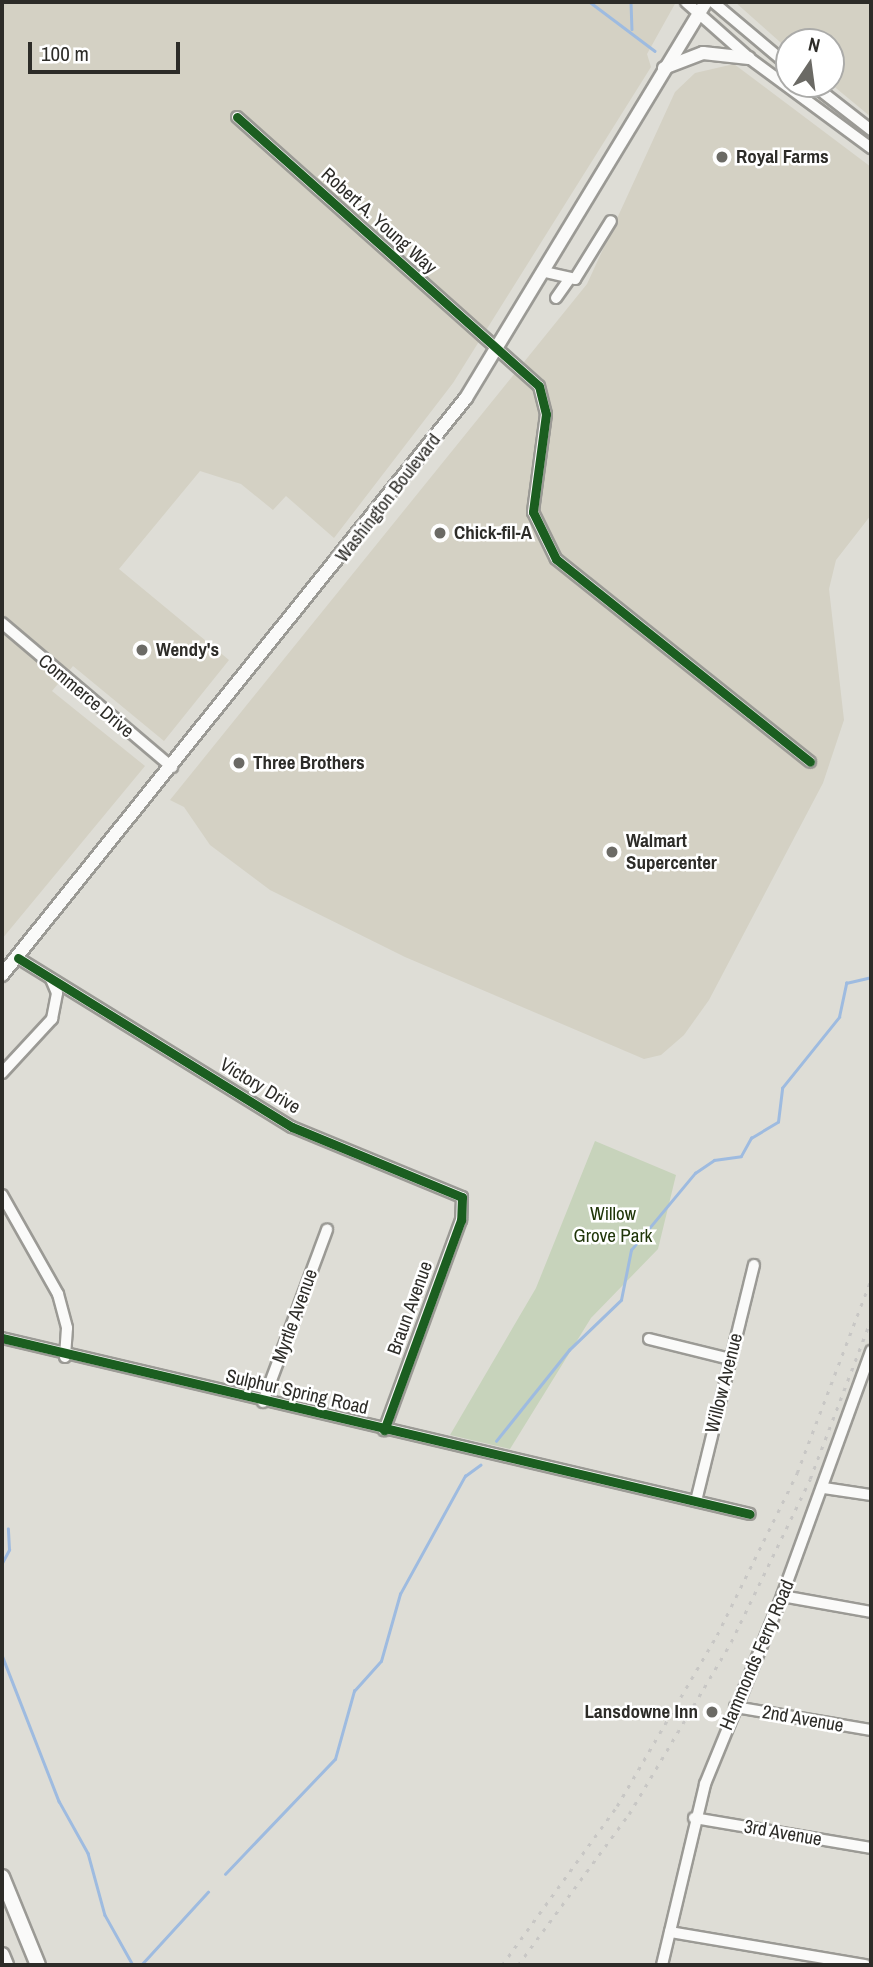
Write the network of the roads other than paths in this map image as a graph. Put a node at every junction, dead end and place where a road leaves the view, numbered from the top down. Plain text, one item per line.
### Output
1 (686, 2) edge
2 (713, 2) edge
3 (702, 7) edge
4 (775, 54) edge
5 (748, 58) junction
6 (664, 68) junction
7 (830, 98) edge
8 (237, 117) dead end
9 (871, 130) edge
10 (871, 148) edge
11 (611, 221) dead end
12 (545, 272) junction
13 (568, 281) junction
14 (556, 298) dead end
15 (498, 351) junction
16 (2, 623) edge
17 (810, 762) dead end
18 (172, 767) junction
19 (18, 958) junction
20 (2, 975) edge
21 (51, 979) junction
22 (2, 986) edge
23 (2, 1073) edge
24 (2, 1195) edge
25 (463, 1197) joint
26 (327, 1230) dead end
27 (754, 1265) dead end
28 (2, 1338) edge
29 (649, 1339) dead end
30 (871, 1351) edge
31 (65, 1357) junction
32 (730, 1359) junction
33 (868, 1371) edge
34 (263, 1402) junction
35 (384, 1430) junction
36 (824, 1489) junction
37 (871, 1494) edge
38 (695, 1501) junction
39 (750, 1514) dead end
40 (782, 1596) junction
41 (871, 1612) edge
42 (735, 1707) junction
43 (871, 1730) edge
44 (694, 1818) junction
45 (871, 1848) edge
46 (2, 1877) edge
47 (670, 1932) junction
48 (2, 1955) edge
49 (6, 1965) edge
50 (38, 1965) edge
51 (662, 1965) edge
52 (865, 1965) edge

1 - 3 street
2 - 4 street
3 - 5 street
3 - 6 main road, Washington Boulevard
5 - 6 main road
5 - 10 street
6 - 12 main road, Washington Boulevard
7 - 9 street
8 - 15 street, Robert A. Young Way
11 - 13 street
12 - 13 street
12 - 15 main road, Washington Boulevard
13 - 14 street
15 - 17 street, Robert A. Young Way
15 - 18 main road, Washington Boulevard
16 - 18 street, Commerce Drive
18 - 19 main road, Washington Boulevard
19 - 20 main road, Washington Boulevard
19 - 21 street
19 - 22 main road, Washington Boulevard
21 - 23 street
21 - 25 street, Victory Drive
24 - 31 street
25 - 35 street, Braun Avenue
26 - 34 street, Myrtle Avenue
27 - 32 street, Willow Avenue
28 - 31 street, Sulphur Spring Road
29 - 32 street
30 - 33 street, Hammonds Ferry Road
31 - 34 street, Sulphur Spring Road
32 - 38 street, Willow Avenue
33 - 36 street, Hammonds Ferry Road
34 - 35 street, Sulphur Spring Road
35 - 38 street, Sulphur Spring Road
36 - 37 street
36 - 40 street, Hammonds Ferry Road
38 - 39 street, Sulphur Spring Road
40 - 41 street
40 - 42 street, Hammonds Ferry Road
42 - 43 street, 2nd Avenue
42 - 44 street, Hammonds Ferry Road
44 - 45 street, 3rd Avenue
44 - 47 street, Hammonds Ferry Road
46 - 50 highway
47 - 51 street, Hammonds Ferry Road
47 - 52 street
48 - 49 highway

